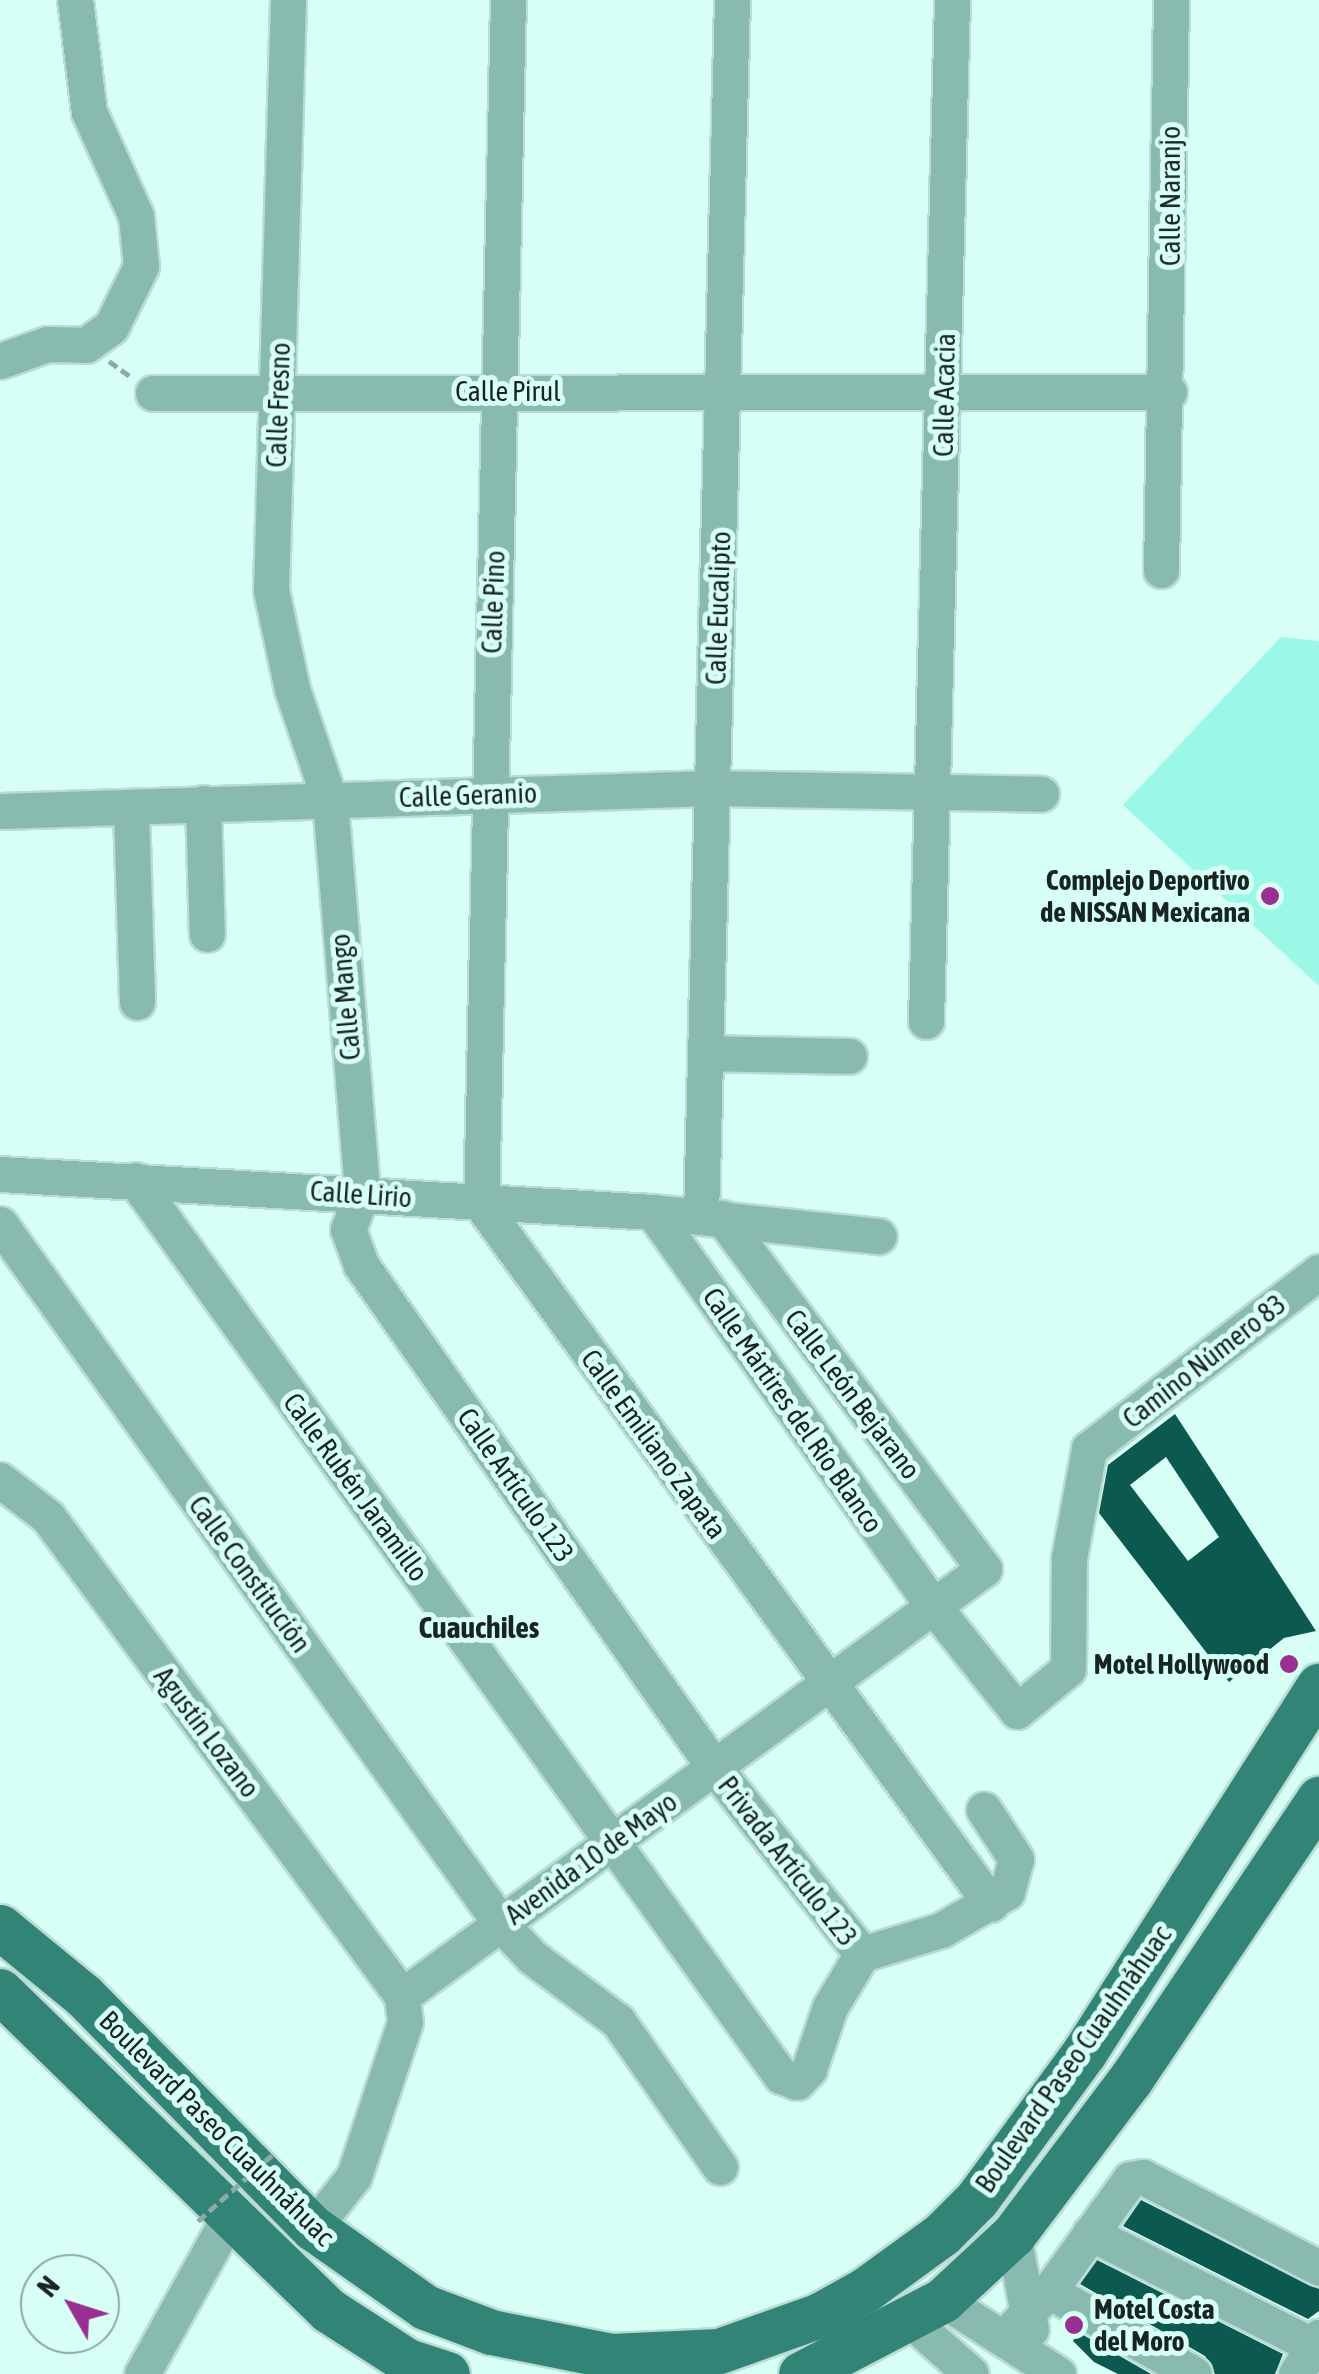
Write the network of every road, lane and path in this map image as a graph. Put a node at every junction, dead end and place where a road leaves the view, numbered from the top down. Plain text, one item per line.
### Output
1 (75, 0) edge
2 (288, 0) edge
3 (508, 0) edge
4 (732, 0) edge
5 (952, 0) edge
6 (1171, 0) edge
7 (86, 345) junction
8 (0, 361) edge
9 (280, 388) junction
10 (725, 391) junction
11 (945, 391) junction
12 (153, 392) joint
13 (499, 392) junction
14 (1169, 392) junction
15 (1162, 570) dead end
16 (712, 788) junction
17 (935, 790) junction
18 (487, 793) junction
19 (1040, 794) dead end
20 (330, 802) junction
21 (203, 803) junction
22 (131, 808) junction
23 (0, 811) edge
24 (207, 934) dead end
25 (137, 1002) dead end
26 (926, 1021) dead end
27 (706, 1052) junction
28 (849, 1056) dead end
29 (0, 1174) edge
30 (135, 1180) junction
31 (362, 1194) junction
32 (480, 1204) junction
33 (653, 1212) junction
34 (711, 1217) junction
35 (0, 1224) edge
36 (879, 1236) dead end
37 (1319, 1272) edge
38 (1088, 1450) joint
39 (0, 1480) edge
40 (984, 1570) joint
41 (934, 1608) junction
42 (827, 1684) junction
43 (1319, 1686) edge
44 (714, 1767) junction
45 (1319, 1799) edge
46 (984, 1810) dead end
47 (612, 1842) junction
48 (991, 1904) junction
49 (501, 1924) junction
50 (0, 1927) edge
51 (862, 1954) junction
52 (0, 1991) edge
53 (402, 1996) junction
54 (272, 2155) dead end
55 (720, 2167) dead end
56 (213, 2220) junction
57 (313, 2228) junction
58 (1090, 2233) junction
59 (1013, 2235) junction
60 (1319, 2268) edge
61 (926, 2310) junction
62 (1027, 2314) junction
63 (1310, 2352) edge
64 (1047, 2364) edge
65 (142, 2374) edge
66 (447, 2374) edge
67 (801, 2374) edge
68 (970, 2374) edge
69 (1194, 2374) edge

1 - 7 street
2 - 9 street, Calle Fresno
3 - 13 street, Calle Pino
4 - 10 street, Calle Eucalipto
5 - 11 street, Calle Acacia
6 - 14 street, Calle Naranjo
7 - 8 street
7 - 12 path
9 - 12 street, Calle Pirul
9 - 13 street, Calle Pirul
9 - 20 street, Calle Fresno
10 - 11 street, Calle Pirul
10 - 13 street, Calle Pirul
10 - 16 street, Calle Eucalipto
11 - 14 street, Calle Pirul
11 - 17 street, Calle Acacia
13 - 18 street, Calle Pino
14 - 15 street, Calle Naranjo
16 - 17 street, Calle Geranio
16 - 18 street, Calle Geranio
16 - 27 street, Calle Eucalipto
17 - 19 street, Calle Geranio
17 - 26 street, Calle Acacia
18 - 20 street, Calle Geranio
18 - 32 street, Calle Pino
20 - 21 street, Calle Geranio
20 - 31 street, Calle Mango
21 - 22 street, Calle Geranio
21 - 24 street
22 - 23 street, Calle Geranio
22 - 25 street
27 - 28 street
27 - 34 street, Calle Eucalipto
29 - 30 street, Calle Lirio
30 - 31 street, Calle Lirio
30 - 47 street, Calle Rubén Jaramillo
31 - 32 street, Calle Lirio
31 - 44 street, Calle Artículo 123
32 - 33 street, Calle Lirio
32 - 42 street, Calle Emiliano Zapata
33 - 34 street, Calle Lirio
33 - 41 street, Calle Mártires del Río Blanco
34 - 36 street, Calle Lirio
34 - 40 street, Calle León Bejarano
35 - 49 street, Calle Constitución
37 - 38 street, Camino Número 83
38 - 41 street, Calle Mártires del Río Blanco
39 - 53 street, Agustín Lozano
40 - 41 street, Avenida 10 de Mayo
41 - 42 street, Avenida 10 de Mayo
42 - 44 street, Avenida 10 de Mayo
42 - 48 street, Calle Emiliano Zapata
43 - 57 main road, Boulevard Paseo Cuauhnáhuac
44 - 47 street, Avenida 10 de Mayo
44 - 51 street, Privada Artículo 123
45 - 59 main road, Boulevard Paseo Cuauhnáhuac
46 - 48 street
47 - 49 street, Avenida 10 de Mayo
47 - 51 street, Calle Rubén Jaramillo
48 - 51 street
49 - 53 street, Avenida 10 de Mayo
49 - 55 street, Calle Constitución
50 - 57 main road, Boulevard Paseo Cuauhnáhuac
52 - 56 main road, Boulevard Paseo Cuauhnáhuac
53 - 57 street
54 - 56 path, bridge
56 - 65 street
56 - 66 main road, Boulevard Paseo Cuauhnáhuac
58 - 60 street
58 - 62 street
58 - 63 street
59 - 61 main road, Boulevard Paseo Cuauhnáhuac
59 - 62 street
61 - 62 street
61 - 67 main road, Boulevard Paseo Cuauhnáhuac
61 - 68 street
62 - 64 street
62 - 69 street

